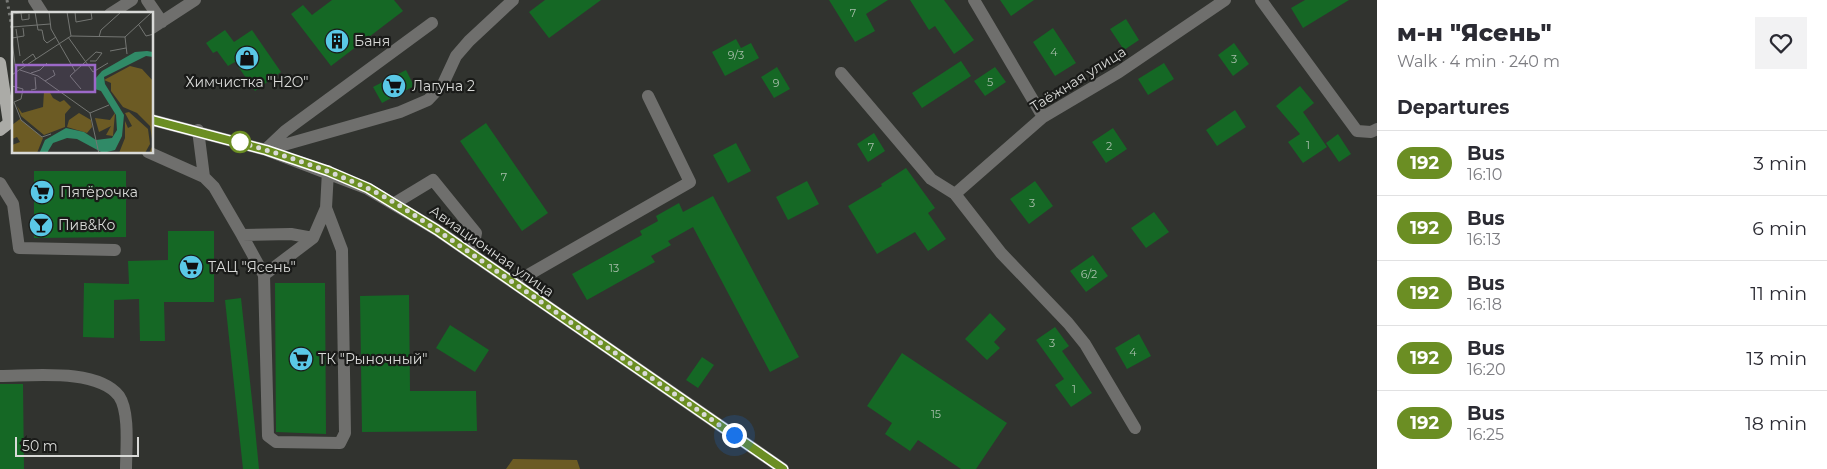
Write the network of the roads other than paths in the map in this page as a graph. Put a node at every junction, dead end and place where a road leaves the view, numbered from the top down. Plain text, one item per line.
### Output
1 (34, 0) edge
2 (132, 0) edge
3 (147, 0) edge
4 (194, 0) edge
5 (513, 0) edge
6 (974, 0) edge
7 (1225, 0) edge
8 (1261, 0) edge
9 (42, 12) edge
10 (113, 12) edge
11 (152, 12) edge
12 (432, 23) dead end
13 (157, 25) edge
14 (0, 63) edge
15 (842, 73) dead end
16 (648, 96) dead end
17 (1043, 117) junction
18 (154, 120) edge
19 (7, 124) edge
20 (1377, 129) edge
21 (198, 130) junction
22 (266, 150) junction
23 (152, 154) edge
24 (328, 171) junction
25 (204, 177) junction
26 (0, 183) edge
27 (955, 194) junction
28 (395, 203) junction
29 (326, 208) junction
30 (242, 235) junction
31 (313, 238) junction
32 (115, 250) dead end
33 (472, 254) junction
34 (264, 275) junction
35 (514, 283) junction
36 (0, 376) edge
37 (1135, 428) dead end
38 (126, 469) edge
39 (783, 469) edge

1 - 9 street
2 - 10 street
3 - 11 street
4 - 13 street
5 - 22 street
6 - 17 street
7 - 17 street, Таёжная улица
8 - 20 street
12 - 22 street
14 - 19 main road
15 - 27 street
16 - 35 street
17 - 27 street, Таёжная улица
18 - 21 street, Авиационная улица
21 - 22 street, Авиационная улица
21 - 25 street
22 - 24 street, Авиационная улица
23 - 25 street
24 - 28 street, Авиационная улица
24 - 29 street
25 - 30 street
26 - 32 street
27 - 37 street
28 - 33 street, Авиационная улица
28 - 33 street
29 - 31 street
29 - 34 street
30 - 31 street
30 - 34 street
31 - 34 street
33 - 35 street, Авиационная улица
35 - 39 street, Авиационная улица
36 - 38 street

